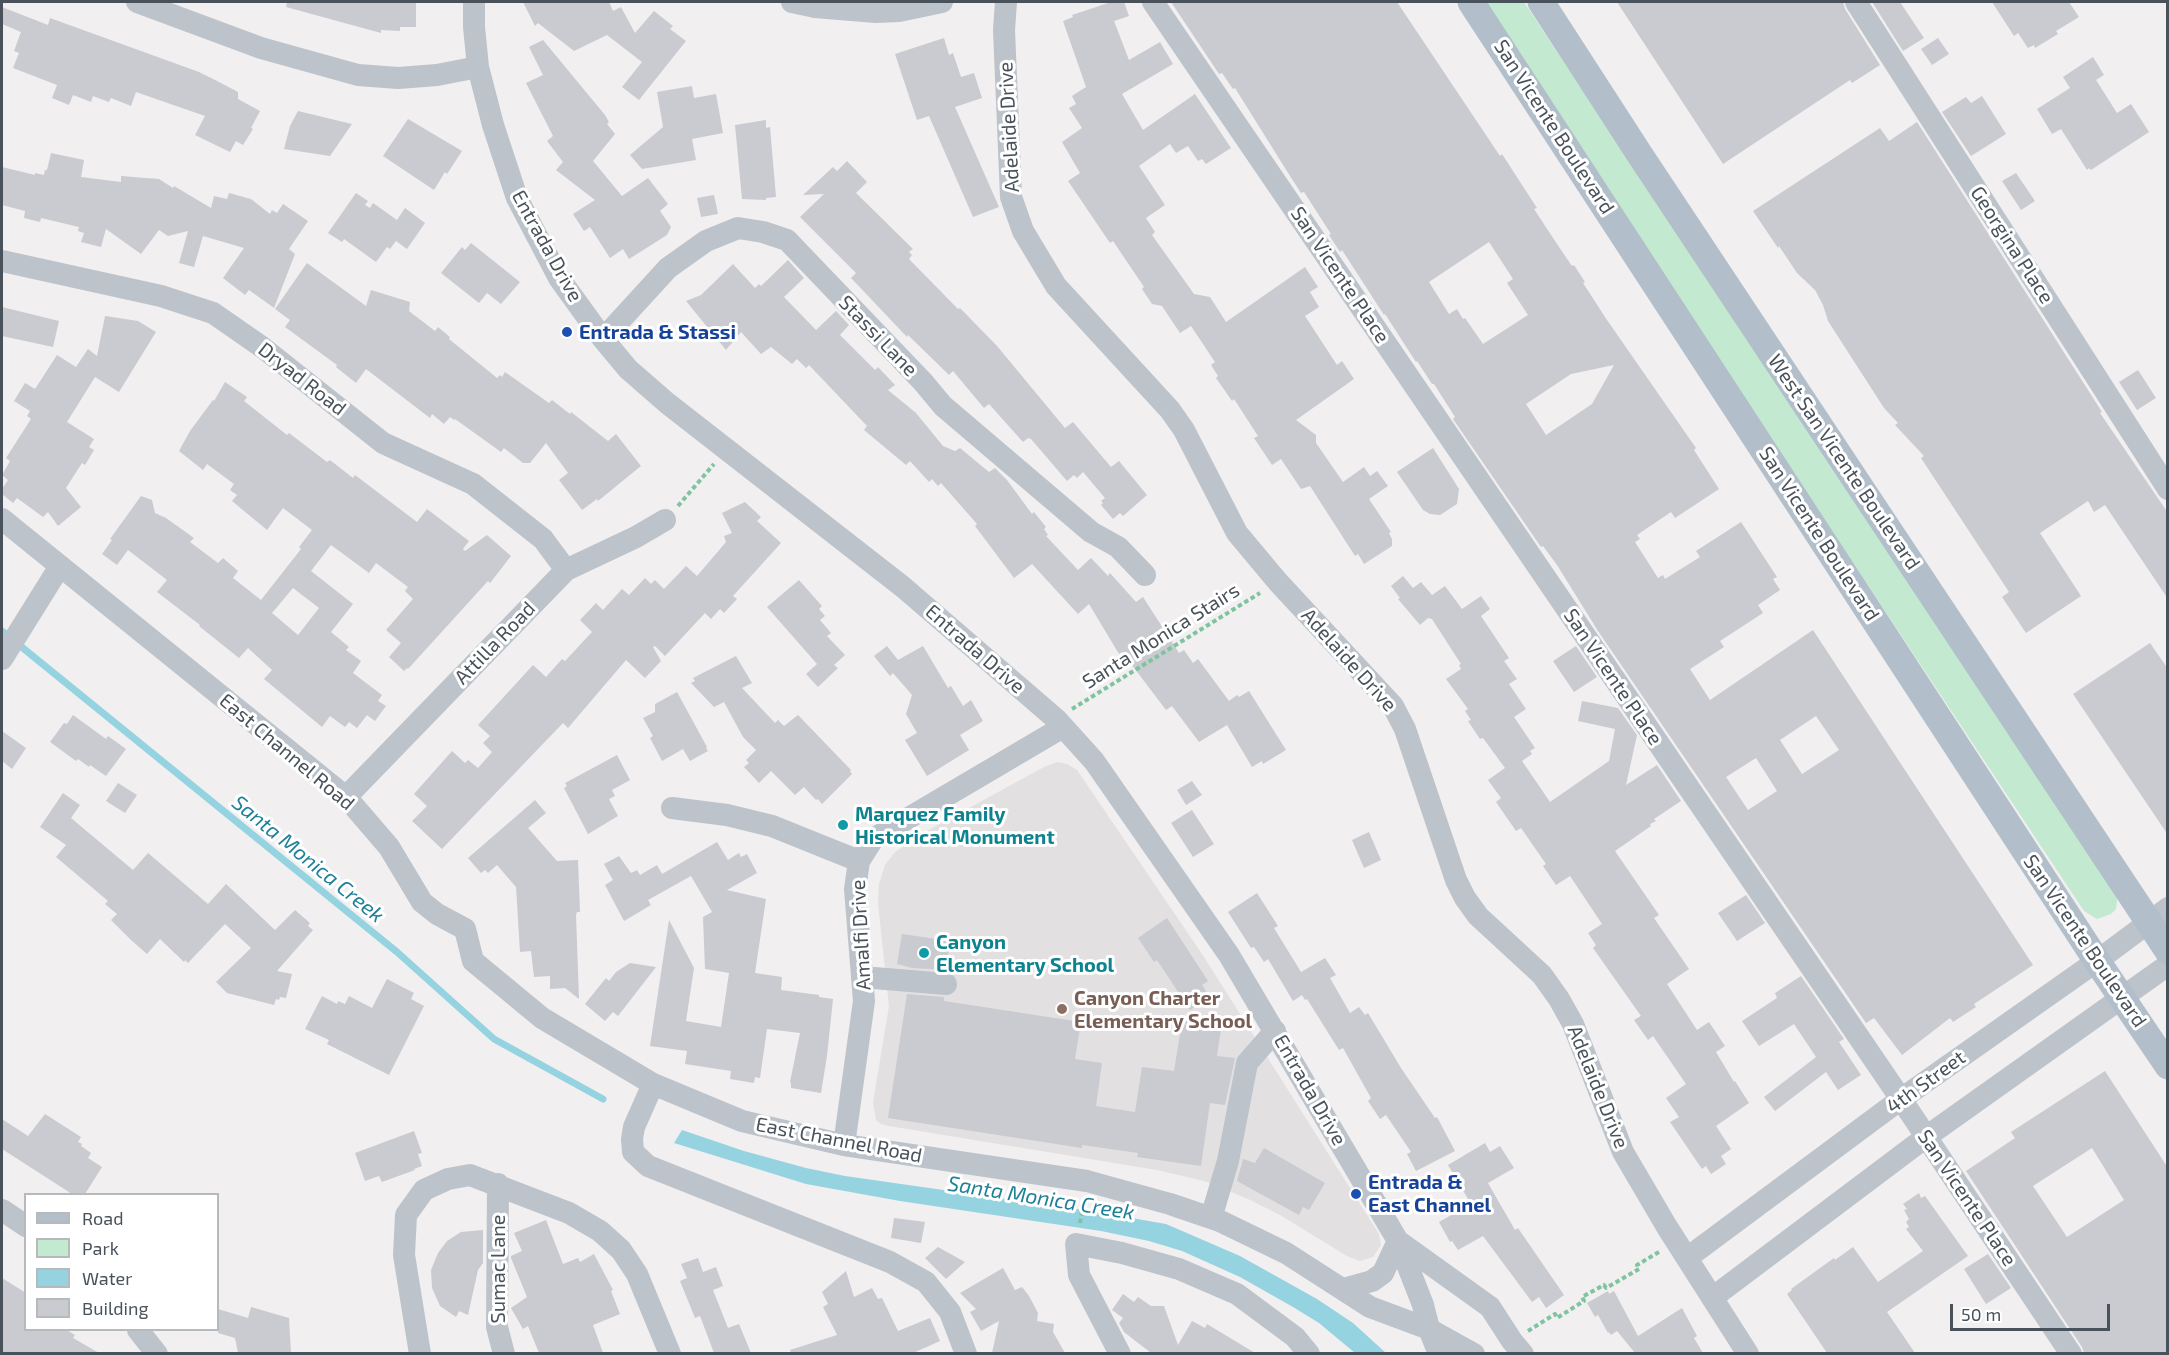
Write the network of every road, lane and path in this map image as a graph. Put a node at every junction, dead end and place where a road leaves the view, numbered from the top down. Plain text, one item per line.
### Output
1 (137, 2) edge
2 (474, 2) edge
3 (792, 2) edge
4 (942, 2) edge
5 (1006, 2) edge
6 (1153, 2) edge
7 (1471, 2) edge
8 (1541, 2) edge
9 (1856, 2) edge
10 (478, 67) junction
11 (2, 261) edge
12 (603, 339) junction
13 (711, 466) dead end
14 (2168, 489) edge
15 (689, 493) dead end
16 (2, 519) edge
17 (666, 520) dead end
18 (60, 566) junction
19 (566, 570) junction
20 (1145, 575) dead end
21 (1256, 595) dead end
22 (4, 655) edge
23 (1082, 703) dead end
24 (1063, 727) junction
25 (346, 797) junction
26 (672, 808) dead end
27 (859, 861) junction
28 (2158, 915) edge
29 (2168, 951) edge
30 (2097, 961) junction
31 (2168, 965) edge
32 (862, 977) junction
33 (946, 984) dead end
34 (2122, 998) junction
35 (1275, 1032) junction
36 (2168, 1066) edge
37 (653, 1084) junction
38 (1901, 1100) junction
39 (1926, 1137) junction
40 (844, 1145) junction
41 (1087, 1181) junction
42 (498, 1184) junction
43 (2, 1210) edge
44 (1211, 1218) junction
45 (24, 1225) edge
46 (1667, 1227) junction
47 (1398, 1241) junction
48 (1076, 1244) junction
49 (1687, 1258) junction
50 (1343, 1289) junction
51 (1712, 1298) junction
52 (1429, 1329) junction
53 (140, 1331) edge
54 (1517, 1347) edge
55 (157, 1353) edge
56 (420, 1353) edge
57 (504, 1353) edge
58 (670, 1353) edge
59 (966, 1353) edge
60 (1120, 1353) edge
61 (1309, 1353) edge
62 (1423, 1353) edge
63 (1438, 1353) edge
64 (1473, 1353) edge
65 (1748, 1353) edge
66 (2071, 1353) edge

1 - 10 street
2 - 10 street, Entrada Drive
3 - 4 street
5 - 46 street, Adelaide Drive
6 - 38 street, San Vicente Place
7 - 30 main road, San Vicente Boulevard
8 - 28 main road, West San Vicente Boulevard
9 - 14 street, Georgina Place
10 - 12 street, Entrada Drive
11 - 19 street, Dryad Road
12 - 20 street, Stassi Lane
12 - 24 street, Entrada Drive
13 - 15 path
16 - 18 street, East Channel Road
17 - 19 street, Attilla Road
18 - 22 street
18 - 25 street, East Channel Road
19 - 25 street, Attilla Road
21 - 23 path, Santa Monica Stairs
24 - 27 street, Amalfi Drive
24 - 35 street, Entrada Drive
25 - 37 street, East Channel Road
26 - 27 street
27 - 32 street, Amalfi Drive
28 - 29 main road
28 - 30 street, 4th Street
30 - 34 main road, San Vicente Boulevard
30 - 38 street, 4th Street
31 - 34 street
32 - 33 street
32 - 40 street, Amalfi Drive
34 - 36 main road, San Vicente Boulevard
34 - 39 street
35 - 44 street
35 - 47 street, Entrada Drive
37 - 40 street, East Channel Road
37 - 59 street
38 - 39 street, San Vicente Place
38 - 49 street, 4th Street
39 - 51 street
39 - 66 street, San Vicente Place
40 - 41 street, East Channel Road
41 - 44 street, East Channel Road
41 - 48 path
42 - 56 street
42 - 57 street, Sumac Lane
42 - 58 street
43 - 45 street
44 - 50 street, East Channel Road
46 - 49 street, Adelaide Drive
46 - 54 path
47 - 50 street
47 - 52 street, Entrada Drive
47 - 54 street
48 - 60 street
48 - 61 street
49 - 51 street, Adelaide Drive
50 - 52 street, East Channel Road
51 - 65 street, Adelaide Drive
52 - 62 street
52 - 63 street, Entrada Drive
52 - 64 street, East Channel Road
53 - 55 street

